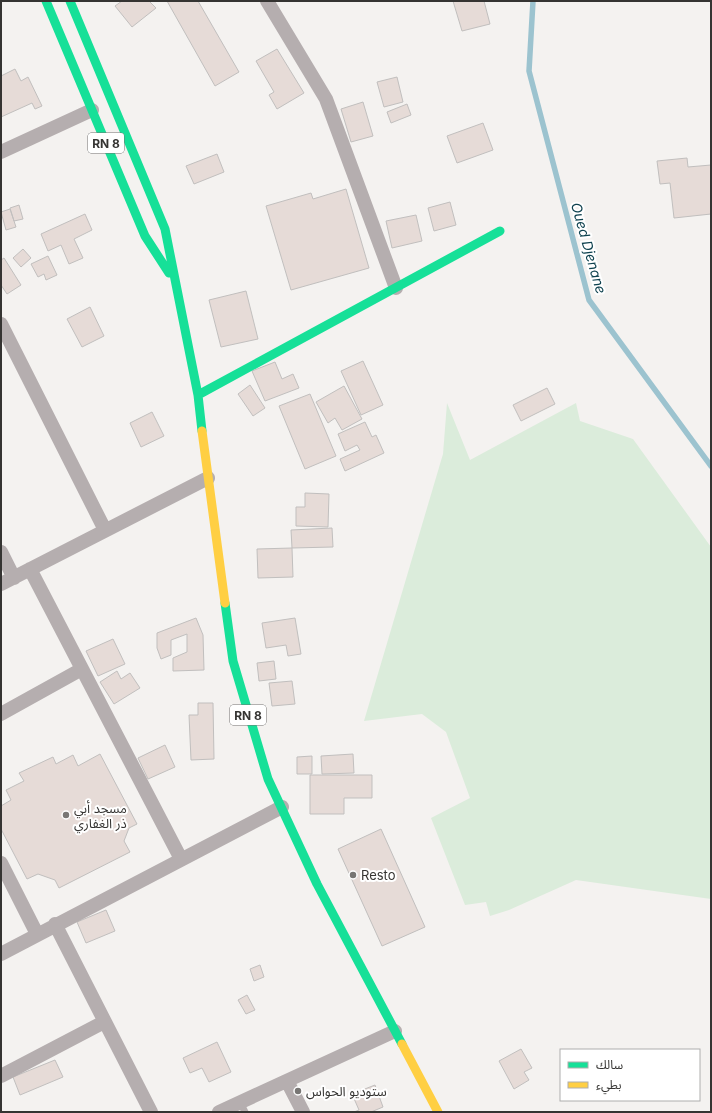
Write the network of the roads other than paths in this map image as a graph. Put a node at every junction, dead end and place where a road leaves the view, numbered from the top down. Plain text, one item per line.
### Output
1 (46, 1) edge
2 (70, 1) edge
3 (267, 1) edge
4 (92, 110) junction
5 (1, 152) edge
6 (500, 231) dead end
7 (174, 280) junction
8 (396, 288) junction
9 (1, 324) edge
10 (198, 395) junction
11 (208, 478) junction
12 (105, 530) junction
13 (1, 552) edge
14 (30, 569) junction
15 (14, 578) junction
16 (1, 584) edge
17 (82, 669) junction
18 (1, 714) edge
19 (282, 807) junction
20 (181, 859) junction
21 (1, 863) edge
22 (55, 924) junction
23 (38, 934) junction
24 (1, 954) edge
25 (104, 1022) junction
26 (395, 1031) junction
27 (1, 1076) edge
28 (287, 1081) junction
29 (242, 1107) edge
30 (151, 1112) edge
31 (218, 1112) edge
32 (303, 1112) edge
33 (438, 1112) edge

1 - 4 main road, RN 8
2 - 7 main road, RN 8
3 - 8 street
4 - 5 street
4 - 7 main road, RN 8
6 - 8 main road
7 - 10 main road, RN 8
8 - 10 main road
9 - 12 street
10 - 11 main road, RN 8
11 - 12 street
11 - 19 main road, RN 8
12 - 14 street
13 - 15 street
14 - 15 street
14 - 17 street
15 - 16 street
17 - 18 street
17 - 20 street
19 - 20 street
19 - 26 main road, RN 8
20 - 22 street
21 - 23 street
22 - 23 street
22 - 25 street
23 - 24 street
25 - 27 street
25 - 30 street
26 - 28 street
26 - 33 main road, RN 8
28 - 29 street
28 - 32 street
29 - 31 street

